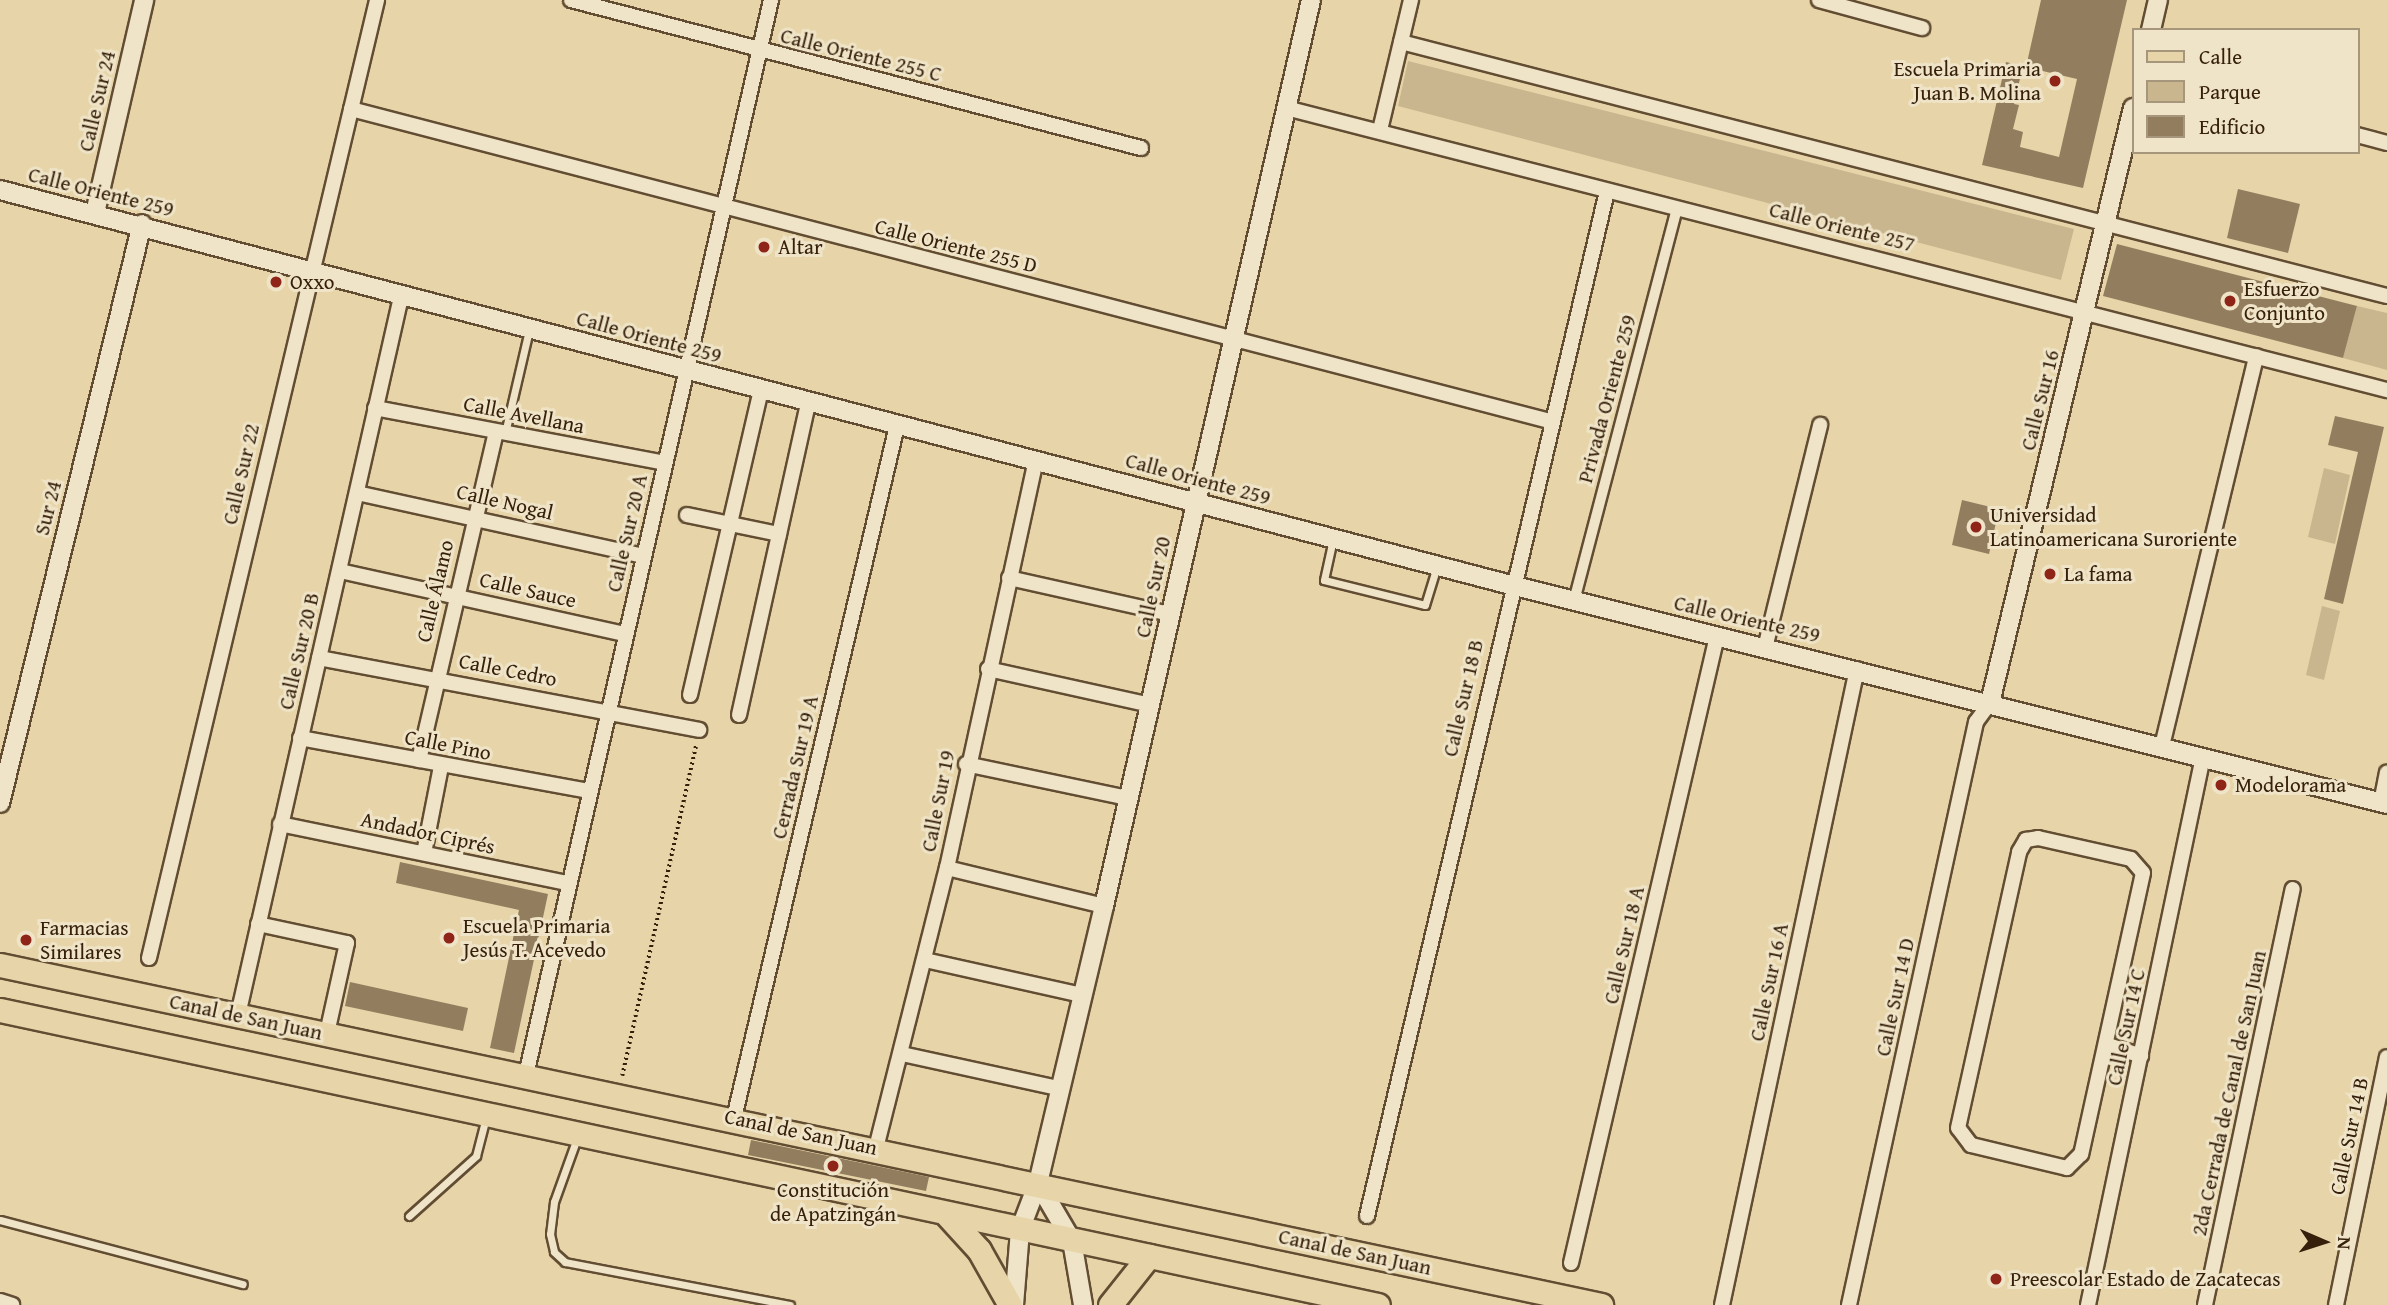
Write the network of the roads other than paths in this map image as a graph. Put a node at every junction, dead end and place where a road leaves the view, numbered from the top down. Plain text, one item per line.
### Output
1 (144, 0) edge
2 (377, 0) edge
3 (572, 0) edge
4 (771, 0) edge
5 (1311, 0) edge
6 (1411, 0) edge
7 (1819, 0) edge
8 (2158, 0) edge
9 (1922, 28) dead end
10 (2151, 28) edge
11 (1401, 42) junction
12 (759, 51) junction
13 (1286, 108) junction
14 (351, 109) junction
15 (2132, 112) edge
16 (1380, 130) junction
17 (2359, 136) edge
18 (2387, 143) edge
19 (1141, 148) dead end
20 (0, 190) edge
21 (1607, 191) junction
22 (1677, 208) junction
23 (724, 209) junction
24 (95, 213) junction
25 (2106, 223) junction
26 (142, 224) junction
27 (310, 274) junction
28 (2387, 296) edge
29 (401, 297) junction
30 (2085, 310) junction
31 (529, 329) junction
32 (1232, 339) junction
33 (2256, 356) junction
34 (687, 369) junction
35 (2387, 390) edge
36 (761, 391) junction
37 (808, 403) junction
38 (375, 408) junction
39 (1550, 421) junction
40 (1820, 425) dead end
41 (897, 426) junction
42 (500, 432) junction
43 (1036, 461) junction
44 (664, 463) junction
45 (357, 493) junction
46 (1195, 500) junction
47 (474, 515) junction
48 (687, 515) dead end
49 (731, 524) junction
50 (779, 534) junction
51 (1333, 538) junction
52 (644, 556) junction
53 (1438, 565) junction
54 (340, 571) junction
55 (1009, 578) junction
56 (1511, 584) junction
57 (457, 596) junction
58 (1574, 601) junction
59 (1170, 614) junction
60 (625, 634) junction
61 (1717, 636) junction
62 (1765, 648) junction
63 (319, 658) junction
64 (988, 669) junction
65 (1857, 669) junction
66 (437, 678) junction
67 (690, 695) dead end
68 (1990, 703) junction
69 (1150, 705) junction
70 (606, 710) junction
71 (739, 715) dead end
72 (699, 730) road end
73 (300, 738) junction
74 (2162, 747) junction
75 (2203, 757) junction
76 (419, 760) junction
77 (967, 764) junction
78 (441, 766) junction
79 (2387, 773) edge
80 (588, 791) junction
81 (1128, 798) junction
82 (0, 803) edge
83 (2384, 804) edge
84 (280, 824) junction
85 (424, 853) junction
86 (947, 868) junction
87 (568, 883) junction
88 (2293, 889) dead end
89 (1104, 906) junction
90 (258, 924) junction
91 (149, 958) dead end
92 (925, 960) junction
93 (0, 965) edge
94 (1081, 995) junction
95 (0, 1010) edge
96 (238, 1015) junction
97 (327, 1033) junction
98 (2108, 1045) junction
99 (902, 1054) junction
100 (2141, 1056) junction
101 (2387, 1057) edge
102 (526, 1075) junction
103 (1058, 1088) junction
104 (486, 1117) junction
105 (734, 1118) junction
106 (577, 1137) junction
107 (876, 1148) junction
108 (1038, 1183) junction
109 (946, 1214) junction
110 (409, 1216) dead end
111 (1367, 1216) dead end
112 (0, 1220) edge
113 (1020, 1230) junction
114 (1072, 1241) junction
115 (1149, 1256) junction
116 (1571, 1263) dead end
117 (243, 1284) dead end
118 (0, 1301) edge
119 (1365, 1304) edge
120 (12, 1305) edge
121 (790, 1305) edge
122 (1012, 1305) edge
123 (1083, 1305) edge
124 (1110, 1305) edge
125 (1601, 1305) edge
126 (1722, 1305) edge
127 (1849, 1305) edge
128 (2088, 1305) edge
129 (2205, 1305) edge
130 (2336, 1305) edge

1 - 24 street, Calle Sur 24
2 - 14 street, Calle Sur 22
3 - 12 street, Calle Oriente 255 C
4 - 12 street, Calle Sur 20 A
5 - 13 street, Calle Sur 20
6 - 11 street
7 - 9 street
8 - 10 street
11 - 16 street
11 - 25 street
12 - 19 street, Calle Oriente 255 C
12 - 23 street, Calle Sur 20 A
13 - 16 street, Calle Oriente 257
13 - 32 street, Calle Sur 20
14 - 23 street, Calle Oriente 255 D
14 - 27 street, Calle Sur 22
15 - 25 street, Calle Sur 16
16 - 21 street, Calle Oriente 257
17 - 18 street
20 - 24 street, Calle Oriente 259
21 - 22 street, Calle Oriente 257
21 - 39 street, Calle Sur 18 B
22 - 30 street, Calle Oriente 257
22 - 58 street, Privada Oriente 259
23 - 32 street, Calle Oriente 255 D
23 - 34 street, Calle Sur 20 A
24 - 26 street, Calle Oriente 259
25 - 28 street
25 - 30 street, Calle Sur 16
26 - 27 street, Calle Oriente 259
26 - 82 street, Sur 24
27 - 29 street, Calle Oriente 259
27 - 91 street, Calle Sur 22
29 - 31 street, Calle Oriente 259
29 - 38 street, Calle Sur 20 B
30 - 33 street, Calle Oriente 257
30 - 68 street, Calle Sur 16
31 - 34 street, Calle Oriente 259
31 - 42 lane, Calle Álamo
32 - 39 street, Calle Oriente 255 D
32 - 46 street, Calle Sur 20
33 - 35 street, Calle Oriente 257
33 - 74 street
34 - 36 street, Calle Oriente 259
34 - 44 street, Calle Sur 20 A
36 - 37 street, Calle Oriente 259
36 - 49 street
37 - 41 street, Calle Oriente 259
37 - 50 street
38 - 42 street, Calle Avellana
38 - 45 street, Calle Sur 20 B
39 - 56 street, Calle Sur 18 B
40 - 62 street
41 - 43 street, Calle Oriente 259
41 - 105 street, Cerrada Sur 19 A
42 - 44 street, Calle Avellana
42 - 47 street, Calle Álamo
43 - 46 street, Calle Oriente 259
43 - 55 street, Calle Sur 19
44 - 52 street, Calle Sur 20 A
45 - 47 street, Calle Nogal
45 - 54 street, Calle Sur 20 B
46 - 51 street, Calle Oriente 259
46 - 59 street, Calle Sur 20
47 - 52 street, Calle Nogal
47 - 57 street, Calle Álamo
48 - 49 street
49 - 50 street
49 - 67 street
50 - 71 street
51 - 53 street, Calle Oriente 259
51 - 53 lane
52 - 60 street, Calle Sur 20 A
53 - 56 street, Calle Oriente 259
54 - 57 street, Calle Sauce
54 - 63 street, Calle Sur 20 B
55 - 59 street
55 - 64 street, Calle Sur 19
56 - 58 street, Calle Oriente 259
56 - 111 street, Calle Sur 18 B
57 - 60 street, Calle Sauce
57 - 66 street, Calle Álamo
58 - 61 street, Calle Oriente 259
59 - 69 street, Calle Sur 20
60 - 70 street, Calle Sur 20 A
61 - 62 street, Calle Oriente 259
61 - 116 street, Calle Sur 18 A
62 - 65 street, Calle Oriente 259
63 - 66 street, Calle Cedro
63 - 73 street, Calle Sur 20 B
64 - 69 street
64 - 77 street, Calle Sur 19
65 - 68 street, Calle Oriente 259
65 - 126 street, Calle Sur 16 A
66 - 70 street, Calle Cedro
66 - 76 street, Calle Álamo
68 - 74 street, Calle Oriente 259
68 - 127 street, Calle Sur 14 D
69 - 81 street, Calle Sur 20
70 - 72 street, Calle Cedro
70 - 80 street, Calle Sur 20 A
73 - 76 street, Calle Pino
73 - 84 street, Calle Sur 20 B
74 - 75 street, Calle Oriente 259
75 - 83 street, Calle Oriente 259
75 - 100 street, Calle Sur 14 C
76 - 78 street, Calle Pino
77 - 81 street
77 - 86 street, Calle Sur 19
78 - 80 street, Calle Pino
78 - 85 street
79 - 83 street
80 - 87 street, Calle Sur 20 A
81 - 89 street, Calle Sur 20
84 - 85 street, Andador Ciprés
84 - 90 street, Calle Sur 20 B
85 - 87 street, Andador Ciprés
86 - 89 street
86 - 92 street, Calle Sur 19
87 - 102 street, Calle Sur 20 A
88 - 129 street, 2da Cerrada de Canal de San Juan
89 - 94 street, Calle Sur 20
90 - 96 street, Calle Sur 20 B
90 - 97 street
92 - 94 street
92 - 99 street, Calle Sur 19
93 - 96 main road, Canal de San Juan
94 - 103 street, Calle Sur 20
95 - 104 main road
96 - 97 main road, Canal de San Juan
97 - 102 main road, Canal de San Juan
98 - 98 street
98 - 100 street
99 - 103 street
99 - 107 street, Calle Sur 19
100 - 128 street, Calle Sur 14 C
101 - 130 street, Calle Sur 14 B
102 - 105 main road, Canal de San Juan
103 - 108 street, Calle Sur 20
104 - 106 main road
104 - 110 lane
105 - 107 main road, Canal de San Juan
106 - 109 main road
106 - 121 lane
107 - 108 main road, Canal de San Juan
108 - 113 street, Calle Sur 20
108 - 114 street
108 - 125 main road, Canal de San Juan
109 - 113 main road
109 - 122 main road
112 - 117 lane
113 - 114 main road
113 - 122 street, Calle Sur 20
114 - 115 main road
114 - 123 street
115 - 119 main road
115 - 124 main road
118 - 120 street

